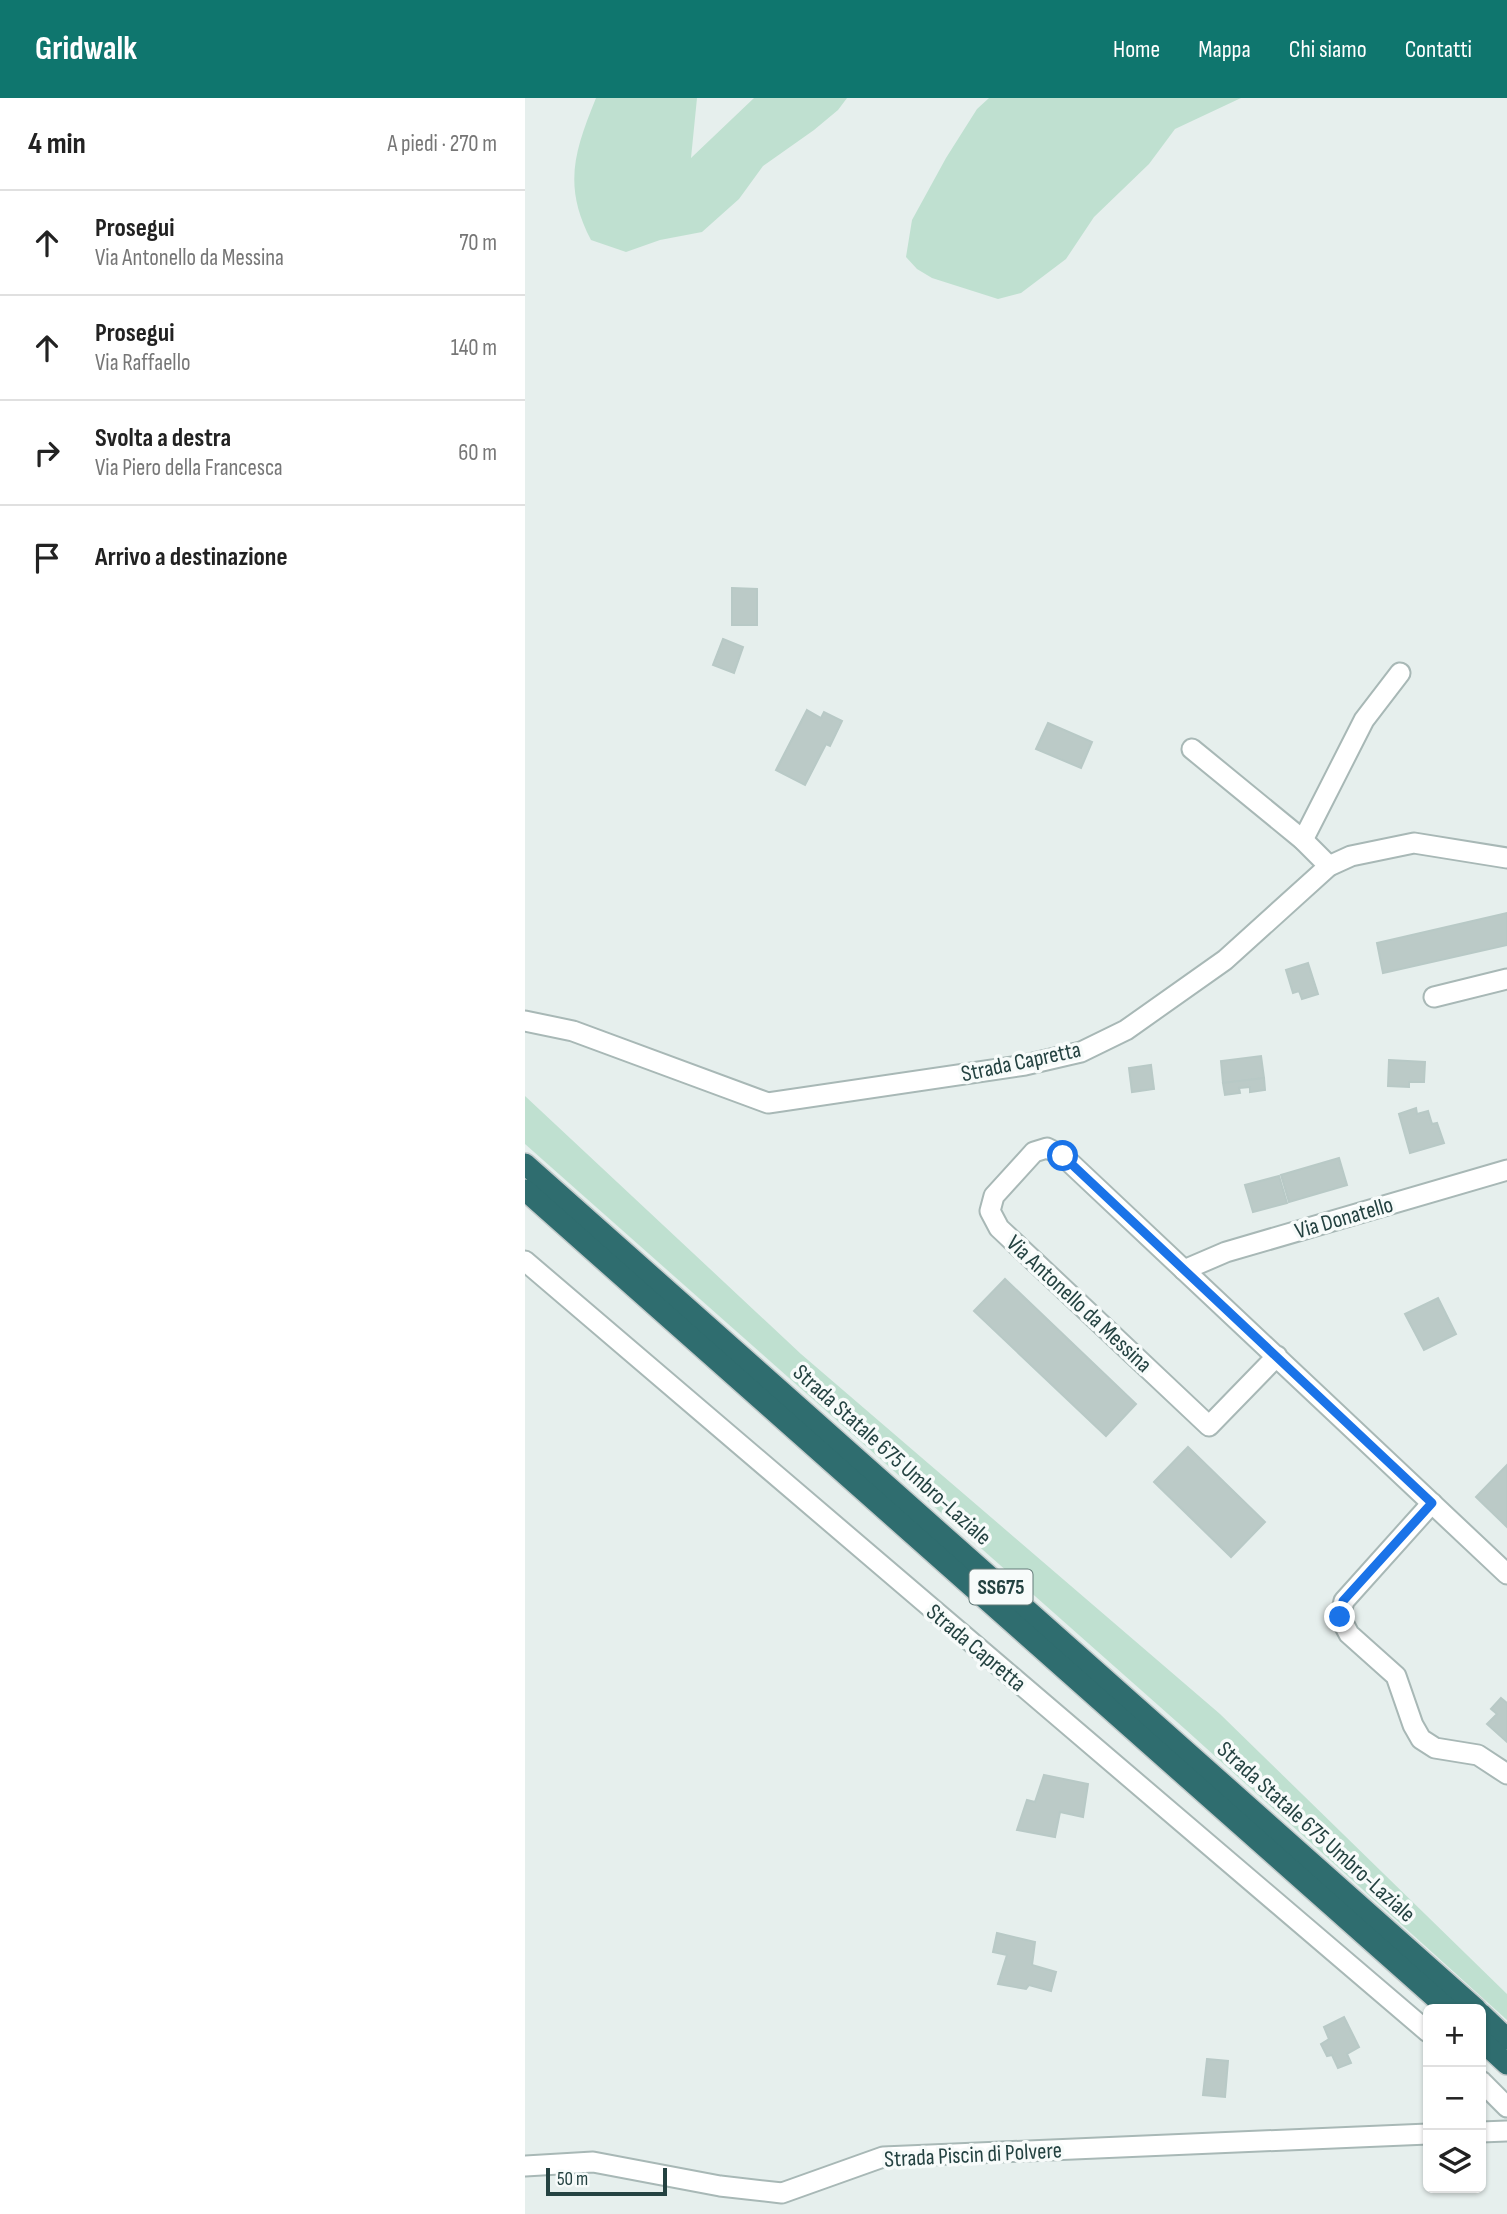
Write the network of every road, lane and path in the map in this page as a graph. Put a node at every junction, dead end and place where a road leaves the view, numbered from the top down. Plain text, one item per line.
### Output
1 (1400, 673) dead end
2 (1192, 750) dead end
3 (1303, 840) junction
4 (1507, 858) edge
5 (1329, 866) junction
6 (1507, 979) edge
7 (1434, 997) dead end
8 (525, 1021) edge
9 (525, 1164) edge
10 (1507, 1170) edge
11 (525, 1190) edge
12 (525, 1261) edge
13 (1184, 1270) junction
14 (1277, 1356) junction
15 (1432, 1503) junction
16 (1507, 1574) edge
17 (1507, 1774) edge
18 (1442, 2004) edge
19 (1470, 2004) edge
20 (1486, 2019) edge
21 (1423, 2028) edge
22 (1507, 2039) edge
23 (1486, 2044) edge
24 (1507, 2064) edge
25 (1486, 2086) edge
26 (1507, 2107) edge
27 (1507, 2131) edge
28 (1486, 2132) edge
29 (1423, 2134) edge
30 (525, 2166) edge

1 - 3 street
2 - 3 street
3 - 5 street
4 - 5 street, Strada Capretta
5 - 8 street, Strada Capretta
6 - 7 street
9 - 19 highway, Strada Statale 675 Umbro-Laziale / SS675
10 - 13 street, Via Donatello
11 - 18 highway, Strada Statale 675 Umbro-Laziale / SS675
12 - 21 street, Strada Capretta
13 - 14 street
13 - 14 street, Via Antonello da Messina
14 - 15 street
15 - 16 street
15 - 17 street
20 - 22 highway
23 - 24 highway
25 - 26 street
27 - 28 street
29 - 30 street, Strada Piscin di Polvere

